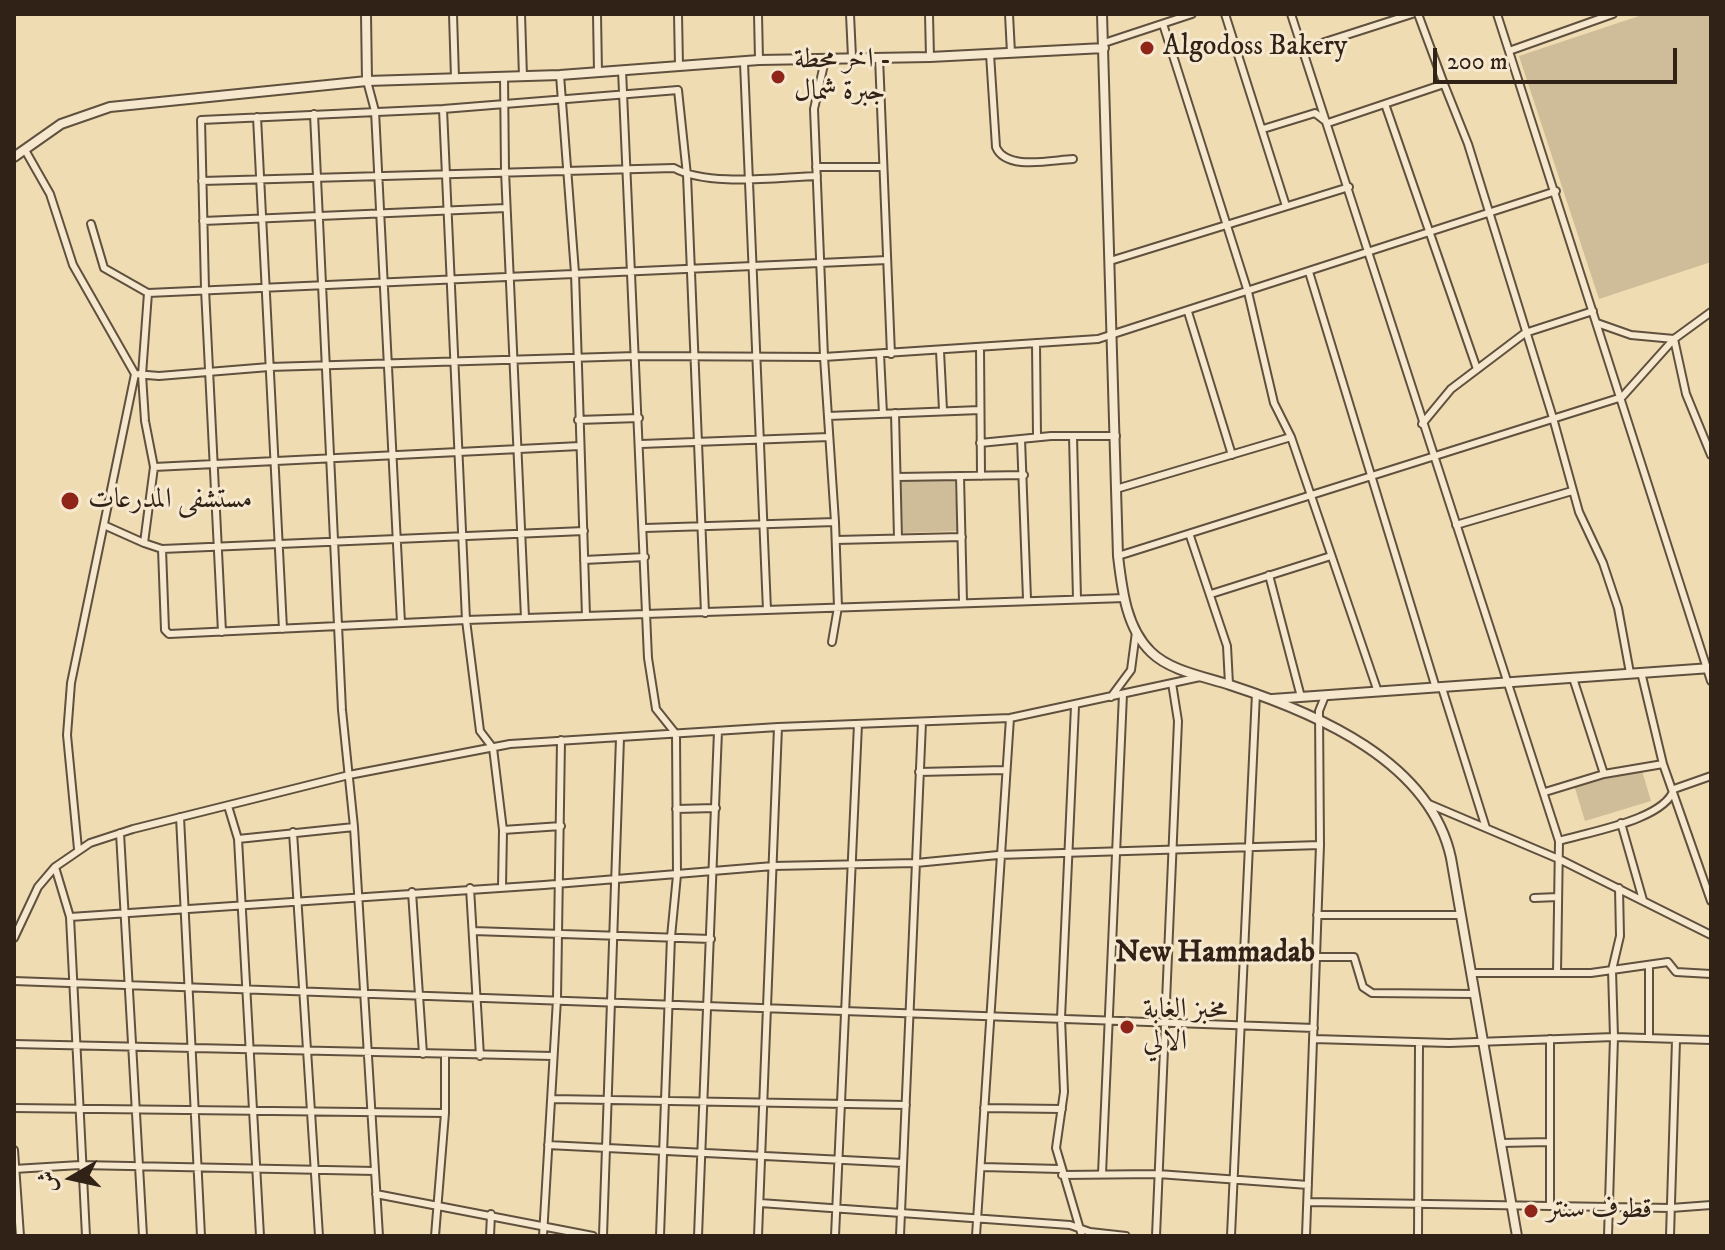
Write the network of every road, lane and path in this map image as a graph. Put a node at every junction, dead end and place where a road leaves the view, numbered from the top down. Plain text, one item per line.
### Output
1 (366, 14) edge
2 (453, 14) edge
3 (521, 14) edge
4 (597, 14) edge
5 (678, 14) edge
6 (758, 14) edge
7 (850, 14) edge
8 (929, 14) edge
9 (1009, 14) edge
10 (1102, 14) edge
11 (1192, 14) edge
12 (1225, 14) edge
13 (1291, 14) edge
14 (1415, 14) edge
15 (1497, 14) edge
16 (1613, 14) edge
17 (1163, 24) junction
18 (1104, 46) junction
19 (1303, 49) junction
20 (1509, 51) junction
21 (1011, 53) junction
22 (990, 54) junction
23 (852, 57) junction
24 (879, 57) junction
25 (930, 57) junction
26 (759, 60) junction
27 (825, 60) junction
28 (744, 63) junction
29 (679, 66) junction
30 (622, 70) junction
31 (598, 73) junction
32 (560, 75) junction
33 (504, 77) junction
34 (523, 77) junction
35 (455, 78) junction
36 (367, 81) junction
37 (1444, 84) junction
38 (624, 96) junction
39 (561, 99) junction
40 (504, 103) junction
41 (1385, 104) junction
42 (443, 109) junction
43 (375, 111) junction
44 (314, 114) junction
45 (257, 117) junction
46 (1328, 123) junction
47 (1263, 129) junction
48 (25, 150) junction
49 (14, 157) edge
50 (1073, 159) dead end
51 (816, 167) junction
52 (883, 167) junction
53 (505, 171) junction
54 (568, 171) junction
55 (628, 171) junction
56 (445, 173) junction
57 (687, 175) junction
58 (379, 176) junction
59 (817, 176) junction
60 (318, 178) junction
61 (751, 178) junction
62 (260, 180) junction
63 (202, 181) junction
64 (1349, 187) junction
65 (1556, 191) junction
66 (1286, 206) junction
67 (506, 208) junction
68 (446, 211) junction
69 (1487, 214) junction
70 (381, 215) junction
71 (319, 217) junction
72 (262, 218) junction
73 (203, 221) junction
74 (91, 224) dead end
75 (1227, 224) junction
76 (1429, 233) junction
77 (1368, 253) junction
78 (887, 260) junction
79 (1110, 261) junction
80 (820, 263) junction
81 (754, 265) junction
82 (691, 268) junction
83 (632, 271) junction
84 (1309, 272) junction
85 (575, 273) junction
86 (510, 275) junction
87 (449, 278) junction
88 (384, 281) junction
89 (323, 284) junction
90 (265, 286) junction
91 (205, 289) junction
92 (1248, 292) junction
93 (148, 293) junction
94 (1593, 311) junction
95 (1188, 312) junction
96 (1711, 312) edge
97 (1597, 323) junction
98 (1525, 333) junction
99 (1112, 336) junction
100 (1674, 339) junction
101 (1036, 343) junction
102 (980, 347) junction
103 (940, 351) junction
104 (759, 354) junction
105 (880, 354) junction
106 (891, 354) junction
107 (695, 355) junction
108 (636, 356) junction
109 (824, 357) junction
110 (577, 359) junction
111 (514, 361) junction
112 (454, 363) junction
113 (387, 364) junction
114 (328, 365) junction
115 (269, 367) junction
116 (1477, 369) junction
117 (209, 371) junction
118 (139, 374) junction
119 (1622, 397) junction
120 (943, 410) junction
121 (980, 410) junction
122 (895, 413) junction
123 (883, 414) junction
124 (828, 416) junction
125 (639, 418) junction
126 (1553, 418) junction
127 (578, 420) junction
128 (1422, 424) junction
129 (1073, 436) junction
130 (1116, 436) junction
131 (829, 437) junction
132 (1037, 437) junction
133 (1291, 437) junction
134 (763, 438) junction
135 (1021, 439) junction
136 (699, 441) junction
137 (980, 443) junction
138 (641, 444) junction
139 (580, 446) junction
140 (518, 449) junction
141 (460, 452) junction
142 (393, 455) junction
143 (1232, 455) junction
144 (1711, 455) edge
145 (1434, 456) junction
146 (332, 458) junction
147 (274, 461) junction
148 (214, 464) junction
149 (154, 467) junction
150 (1024, 475) junction
151 (960, 476) junction
152 (981, 476) junction
153 (1370, 476) junction
154 (897, 477) junction
155 (1116, 489) junction
156 (1572, 491) junction
157 (1311, 495) junction
158 (835, 522) junction
159 (766, 524) junction
160 (703, 525) junction
161 (1456, 525) junction
162 (106, 526) junction
163 (645, 528) junction
164 (584, 531) junction
165 (522, 533) junction
166 (464, 536) junction
167 (1190, 536) junction
168 (962, 537) junction
169 (898, 538) junction
170 (397, 540) junction
171 (836, 540) junction
172 (144, 543) junction
173 (336, 543) junction
174 (278, 545) junction
175 (217, 548) junction
176 (162, 549) junction
177 (1118, 556) junction
178 (1331, 556) junction
179 (645, 557) junction
180 (584, 560) junction
181 (1269, 575) junction
182 (1211, 594) junction
183 (1125, 598) junction
184 (1027, 599) junction
185 (1077, 599) junction
186 (963, 602) junction
187 (838, 607) junction
188 (767, 610) junction
189 (705, 613) junction
190 (646, 615) junction
191 (586, 616) junction
192 (525, 618) junction
193 (466, 620) junction
194 (401, 623) junction
195 (341, 626) junction
196 (283, 629) junction
197 (222, 632) junction
198 (1136, 632) junction
199 (832, 642) dead end
200 (1709, 668) edge
201 (1641, 672) junction
202 (1630, 673) junction
203 (1202, 676) junction
204 (1573, 678) junction
205 (1711, 681) edge
206 (1172, 683) junction
207 (1506, 683) junction
208 (1229, 684) junction
209 (1439, 688) junction
210 (1378, 692) junction
211 (1256, 693) junction
212 (1123, 694) junction
213 (1325, 696) junction
214 (1111, 697) junction
215 (1301, 697) junction
216 (1271, 699) junction
217 (1075, 706) junction
218 (1010, 718) junction
219 (922, 722) junction
220 (1321, 722) junction
221 (858, 724) junction
222 (778, 727) junction
223 (718, 731) junction
224 (676, 734) junction
225 (620, 738) junction
226 (561, 740) junction
227 (493, 748) junction
228 (1663, 764) junction
229 (1005, 770) junction
230 (919, 772) junction
231 (1604, 774) junction
232 (349, 775) junction
233 (1711, 776) edge
234 (1674, 789) junction
235 (1545, 792) junction
236 (1429, 804) junction
237 (228, 806) junction
238 (716, 808) junction
239 (676, 809) junction
240 (180, 817) junction
241 (1621, 823) junction
242 (561, 826) junction
243 (354, 827) junction
244 (1486, 828) junction
245 (503, 830) junction
246 (293, 832) junction
247 (120, 833) junction
248 (238, 839) junction
249 (1559, 841) junction
250 (1320, 845) junction
251 (1248, 847) junction
252 (78, 849) junction
253 (1173, 850) junction
254 (1117, 852) junction
255 (1067, 854) junction
256 (998, 855) junction
257 (1561, 860) junction
258 (916, 863) junction
259 (852, 865) junction
260 (773, 866) junction
261 (55, 867) junction
262 (715, 871) junction
263 (677, 875) junction
264 (617, 880) junction
265 (561, 882) junction
266 (502, 887) junction
267 (470, 888) junction
268 (1619, 888) junction
269 (412, 892) junction
270 (358, 897) junction
271 (1558, 897) junction
272 (1534, 898) dead end
273 (1643, 900) junction
274 (1711, 901) edge
275 (300, 902) junction
276 (244, 905) junction
277 (185, 909) junction
278 (126, 914) junction
279 (1317, 915) junction
280 (1461, 915) junction
281 (70, 917) junction
282 (473, 931) junction
283 (558, 934) junction
284 (1711, 935) edge
285 (615, 936) junction
286 (671, 937) junction
287 (14, 938) edge
288 (711, 939) junction
289 (1314, 957) junction
290 (1649, 967) junction
291 (1612, 970) junction
292 (1472, 973) junction
293 (1557, 973) junction
294 (1711, 974) edge
295 (14, 981) edge
296 (74, 983) junction
297 (131, 985) junction
298 (190, 987) junction
299 (247, 989) junction
300 (305, 991) junction
301 (362, 992) junction
302 (421, 994) junction
303 (1475, 994) junction
304 (477, 997) junction
305 (557, 999) junction
306 (612, 1002) junction
307 (669, 1004) junction
308 (709, 1005) junction
309 (769, 1008) junction
310 (845, 1010) junction
311 (910, 1012) junction
312 (990, 1015) junction
313 (1061, 1018) junction
314 (1109, 1020) junction
315 (1167, 1023) junction
316 (1239, 1026) junction
317 (1314, 1028) junction
318 (1649, 1036) junction
319 (1614, 1037) junction
320 (1314, 1039) junction
321 (1550, 1039) junction
322 (1676, 1040) junction
323 (1711, 1040) edge
324 (1483, 1042) junction
325 (1419, 1043) junction
326 (14, 1044) edge
327 (75, 1044) junction
328 (134, 1045) junction
329 (192, 1048) junction
330 (251, 1050) junction
331 (308, 1052) junction
332 (366, 1054) junction
333 (423, 1054) junction
334 (445, 1054) junction
335 (480, 1056) junction
336 (553, 1056) junction
337 (552, 1099) junction
338 (609, 1100) junction
339 (664, 1100) junction
340 (703, 1101) junction
341 (763, 1103) junction
342 (842, 1103) junction
343 (906, 1105) junction
344 (14, 1108) edge
345 (984, 1108) junction
346 (1062, 1109) junction
347 (79, 1110) junction
348 (138, 1112) junction
349 (196, 1113) junction
350 (254, 1113) junction
351 (371, 1113) junction
352 (445, 1113) junction
353 (312, 1114) junction
354 (1548, 1142) junction
355 (1501, 1143) junction
356 (548, 1145) junction
357 (607, 1147) junction
358 (14, 1150) edge
359 (663, 1151) junction
360 (702, 1153) junction
361 (760, 1154) junction
362 (840, 1157) junction
363 (903, 1163) junction
364 (80, 1165) junction
365 (139, 1166) junction
366 (982, 1167) junction
367 (196, 1168) junction
368 (256, 1168) junction
369 (315, 1168) junction
370 (15, 1169) edge
371 (375, 1171) junction
372 (1061, 1172) junction
373 (1102, 1174) junction
374 (1158, 1174) junction
375 (1232, 1180) junction
376 (1308, 1185) junction
377 (376, 1194) junction
378 (1308, 1202) junction
379 (760, 1203) junction
380 (1511, 1204) junction
381 (1550, 1204) junction
382 (437, 1205) junction
383 (1419, 1205) junction
384 (1711, 1205) edge
385 (1608, 1206) junction
386 (836, 1208) junction
387 (1671, 1208) junction
388 (901, 1212) junction
389 (491, 1214) junction
390 (978, 1219) junction
391 (543, 1226) junction
392 (1080, 1227) junction
393 (20, 1236) edge
394 (86, 1236) edge
395 (143, 1236) edge
396 (201, 1236) edge
397 (260, 1236) edge
398 (319, 1236) edge
399 (379, 1236) edge
400 (435, 1236) edge
401 (490, 1236) edge
402 (543, 1236) edge
403 (593, 1236) edge
404 (603, 1236) edge
405 (660, 1236) edge
406 (698, 1236) edge
407 (758, 1236) edge
408 (835, 1236) edge
409 (900, 1236) edge
410 (976, 1236) edge
411 (1082, 1236) edge
412 (1126, 1236) edge
413 (1156, 1236) edge
414 (1231, 1236) edge
415 (1306, 1236) edge
416 (1418, 1236) edge
417 (1517, 1236) edge
418 (1608, 1236) edge
419 (1670, 1236) edge

1 - 36 street
2 - 35 street
3 - 34 street
4 - 31 street
5 - 29 street
6 - 26 street
7 - 23 street
8 - 25 street
9 - 21 street
10 - 18 street
11 - 17 street
12 - 47 street
13 - 19 street
14 - 19 street
14 - 37 street
15 - 20 street
16 - 20 street
17 - 18 street
17 - 75 street
18 - 21 street
18 - 79 street
19 - 46 street
20 - 65 street
21 - 22 street
22 - 25 street
22 - 50 street
23 - 24 street
23 - 27 street
24 - 25 street
24 - 52 street
26 - 27 street
26 - 28 street
27 - 51 street
28 - 29 street
28 - 61 street
29 - 30 street
30 - 31 street
30 - 38 street
31 - 32 street
32 - 34 street
32 - 39 street
33 - 34 street
33 - 35 street
33 - 40 street
35 - 36 street
36 - 43 street
36 - 48 street
37 - 41 street
37 - 69 street
38 - 39 street
38 - 55 street
38 - 57 street
39 - 40 street
39 - 54 street
40 - 42 street
40 - 53 street
41 - 46 street
41 - 76 street
42 - 43 street
42 - 56 street
43 - 44 street
43 - 58 street
44 - 45 street
44 - 60 street
45 - 62 street
45 - 63 street
46 - 47 street
46 - 64 street
47 - 66 street
48 - 49 street
48 - 118 street
51 - 52 street
51 - 59 street
52 - 78 street
53 - 54 street
53 - 56 street
53 - 67 street
54 - 55 street
54 - 85 street
55 - 57 street
55 - 83 street
56 - 58 street
56 - 68 street
57 - 61 street
57 - 82 street
58 - 60 street
58 - 70 street
59 - 61 street
59 - 80 street
60 - 62 street
60 - 71 street
61 - 81 street
62 - 63 street
62 - 72 street
63 - 73 street
64 - 66 street
64 - 77 street
65 - 69 street
65 - 94 street
66 - 75 street
67 - 68 street
67 - 86 street
68 - 70 street
68 - 87 street
69 - 76 street
69 - 98 street
70 - 71 street
70 - 88 street
71 - 72 street
71 - 89 street
72 - 73 street
72 - 90 street
73 - 91 street
74 - 93 street
75 - 79 street
75 - 92 street
76 - 77 street
76 - 116 street
77 - 84 street
77 - 128 street
78 - 80 street
78 - 106 street
79 - 99 street
80 - 81 street
80 - 109 street
81 - 82 street
81 - 104 street
82 - 83 street
82 - 107 street
83 - 85 street
83 - 108 street
84 - 92 street
84 - 153 street
85 - 86 street
85 - 110 street
86 - 87 street
86 - 111 street
87 - 88 street
87 - 112 street
88 - 89 street
88 - 113 street
89 - 90 street
89 - 114 street
90 - 91 street
90 - 115 street
91 - 93 street
91 - 117 street
92 - 95 street
92 - 133 street
93 - 118 street
94 - 97 street
94 - 98 street
95 - 99 street
95 - 143 street
96 - 100 street
97 - 100 street
97 - 119 street
98 - 116 street
98 - 126 street
99 - 101 street
99 - 130 street
100 - 119 street
100 - 144 street
101 - 102 street
101 - 132 street
102 - 103 street
102 - 121 street
103 - 106 street
103 - 120 street
104 - 107 street
104 - 109 street
104 - 134 street
105 - 106 street
105 - 109 street
105 - 123 street
107 - 108 street
107 - 136 street
108 - 110 street
108 - 125 street
109 - 124 street
110 - 111 street
110 - 127 street
111 - 112 street
111 - 140 street
112 - 113 street
112 - 141 street
113 - 114 street
113 - 142 street
114 - 115 street
114 - 146 street
115 - 117 street
115 - 147 street
116 - 128 street
117 - 118 street
117 - 148 street
118 - 149 street
118 - 162 street
119 - 126 street
119 - 200 street
120 - 121 street
120 - 122 street
121 - 137 street
122 - 123 street
122 - 154 street
123 - 124 street
124 - 131 street
125 - 127 street
125 - 138 street
126 - 145 street
126 - 156 street
127 - 139 street
128 - 145 street
129 - 130 street
129 - 132 street
129 - 185 street
130 - 155 street
131 - 134 street
131 - 158 street
132 - 135 street
133 - 143 street
133 - 157 street
134 - 136 street
134 - 159 street
135 - 137 street
135 - 150 street
136 - 138 street
136 - 160 street
137 - 152 street
138 - 163 street
139 - 140 street
139 - 164 street
140 - 141 street
140 - 165 street
141 - 142 street
141 - 166 street
142 - 146 street
142 - 170 street
143 - 155 street
145 - 153 street
145 - 161 street
146 - 147 street
146 - 173 street
147 - 148 street
147 - 174 street
148 - 149 street
148 - 175 street
149 - 172 street
150 - 152 street
150 - 184 street
151 - 152 street
151 - 154 street
151 - 168 street
153 - 157 street
153 - 209 street
154 - 169 street
155 - 177 street
156 - 161 street
156 - 202 street
157 - 167 street
157 - 178 street
158 - 159 street
158 - 171 street
159 - 160 street
159 - 188 street
160 - 163 street
160 - 189 street
161 - 207 street
162 - 172 street
162 - 252 street
163 - 179 street
164 - 165 street
164 - 180 street
165 - 166 street
165 - 192 street
166 - 170 street
166 - 193 street
167 - 177 street
167 - 182 street
168 - 169 street
168 - 186 street
169 - 171 street
170 - 173 street
170 - 194 street
171 - 187 street
172 - 176 street
173 - 174 street
173 - 195 street
174 - 175 street
174 - 196 street
175 - 176 street
175 - 197 street
176 - 197 street
177 - 183 street
178 - 181 street
178 - 210 street
179 - 180 street
179 - 190 street
180 - 191 street
181 - 182 street
181 - 215 street
182 - 208 street
183 - 185 street
183 - 198 street
184 - 185 street
184 - 186 street
186 - 187 street
187 - 188 street
187 - 199 street
188 - 189 street
189 - 190 street
190 - 191 street
190 - 224 street
191 - 192 street
192 - 193 street
193 - 194 street
193 - 227 street
194 - 195 street
195 - 196 street
195 - 232 street
196 - 197 street
198 - 203 street
198 - 214 street
200 - 201 street
200 - 205 street
201 - 202 street
201 - 228 street
202 - 204 street
203 - 206 street
203 - 208 street
204 - 207 street
204 - 231 street
206 - 212 street
206 - 253 street
207 - 209 street
207 - 235 street
208 - 211 street
209 - 210 street
209 - 244 street
210 - 213 street
211 - 216 street
211 - 251 street
212 - 214 street
212 - 254 street
213 - 215 street
213 - 220 street
214 - 217 street
215 - 216 street
216 - 220 street
217 - 218 street
217 - 255 street
218 - 219 street
218 - 229 street
219 - 221 street
219 - 230 street
220 - 236 street
220 - 250 street
221 - 222 street
221 - 259 street
222 - 223 street
222 - 260 street
223 - 224 street
223 - 238 street
224 - 225 street
224 - 239 street
225 - 226 street
225 - 264 street
226 - 227 street
226 - 242 street
227 - 232 street
227 - 245 street
228 - 231 street
228 - 234 street
229 - 230 street
229 - 256 street
230 - 258 street
231 - 235 street
232 - 237 street
232 - 243 street
233 - 234 street
234 - 241 street
234 - 274 street
235 - 249 street
236 - 244 street
236 - 280 street
237 - 240 street
237 - 248 street
238 - 239 street
238 - 262 street
239 - 263 street
240 - 247 street
240 - 277 street
241 - 249 street
241 - 273 street
242 - 245 street
242 - 265 street
243 - 246 street
243 - 270 street
244 - 257 street
245 - 266 street
246 - 248 street
246 - 275 street
247 - 252 street
247 - 278 street
248 - 276 street
249 - 257 street
250 - 251 street
250 - 279 street
251 - 253 street
251 - 316 street
252 - 261 street
253 - 254 street
253 - 315 street
254 - 255 street
254 - 314 street
255 - 256 street
255 - 313 street
256 - 258 street
256 - 312 street
257 - 268 street
257 - 271 street
258 - 259 street
258 - 311 street
259 - 260 street
259 - 310 street
260 - 262 street
260 - 309 street
261 - 281 street
261 - 287 street
262 - 263 street
262 - 288 street
263 - 264 street
263 - 286 street
264 - 265 street
264 - 285 street
265 - 266 street
265 - 283 street
266 - 267 street
267 - 269 street
267 - 282 street
268 - 273 street
268 - 291 street
269 - 270 street
269 - 302 street
270 - 275 street
270 - 301 street
271 - 272 street
271 - 293 street
273 - 284 street
275 - 276 street
275 - 300 street
276 - 277 street
276 - 299 street
277 - 278 street
277 - 298 street
278 - 281 street
278 - 297 street
279 - 280 street
279 - 289 street
280 - 292 street
281 - 296 street
282 - 283 street
282 - 304 street
283 - 285 street
283 - 305 street
285 - 286 street
285 - 306 street
286 - 288 street
286 - 307 street
288 - 308 street
289 - 303 street
289 - 317 street
290 - 291 street
290 - 294 street
290 - 318 street
291 - 293 street
291 - 319 street
292 - 293 street
292 - 303 street
295 - 296 street
296 - 297 street
296 - 327 street
297 - 298 street
297 - 328 street
298 - 299 street
298 - 329 street
299 - 300 street
299 - 330 street
300 - 301 street
300 - 331 street
301 - 302 street
301 - 332 street
302 - 304 street
302 - 333 street
303 - 324 street
304 - 305 street
304 - 335 street
305 - 306 street
305 - 336 street
306 - 307 street
306 - 338 street
307 - 308 street
307 - 339 street
308 - 309 street
308 - 340 street
309 - 310 street
309 - 341 street
310 - 311 street
310 - 342 street
311 - 312 street
311 - 343 street
312 - 313 street
312 - 345 street
313 - 314 street
313 - 346 street
314 - 315 street
314 - 373 street
315 - 316 street
315 - 374 street
316 - 317 street
316 - 375 street
317 - 320 street
318 - 319 street
318 - 322 street
319 - 321 street
319 - 385 street
320 - 325 street
320 - 376 street
321 - 324 street
321 - 354 street
322 - 323 street
322 - 387 street
324 - 325 street
324 - 355 street
325 - 383 street
326 - 327 street
327 - 328 street
327 - 347 street
328 - 329 street
328 - 348 street
329 - 330 street
329 - 349 street
330 - 331 street
330 - 350 street
331 - 332 street
331 - 353 street
332 - 333 street
332 - 351 street
333 - 334 street
334 - 335 street
334 - 352 street
335 - 336 street
336 - 337 street
337 - 338 street
337 - 356 street
338 - 339 street
338 - 357 street
339 - 340 street
339 - 359 street
340 - 341 street
340 - 360 street
341 - 342 street
341 - 361 street
342 - 343 street
342 - 362 street
343 - 363 street
344 - 347 street
345 - 346 street
345 - 366 street
346 - 372 street
347 - 348 street
347 - 364 street
348 - 349 street
348 - 365 street
349 - 350 street
349 - 367 street
350 - 353 street
350 - 368 street
351 - 352 street
351 - 353 street
351 - 371 street
352 - 382 street
353 - 369 street
354 - 355 street
354 - 381 street
355 - 380 street
356 - 357 street
356 - 391 street
357 - 359 street
357 - 404 street
358 - 370 street
359 - 360 street
359 - 405 street
360 - 361 street
360 - 406 street
361 - 362 street
361 - 379 street
362 - 363 street
362 - 386 street
363 - 388 street
364 - 365 street
364 - 370 street
364 - 394 street
365 - 367 street
365 - 395 street
366 - 372 street
366 - 390 street
367 - 368 street
367 - 396 street
368 - 369 street
368 - 397 street
369 - 371 street
369 - 398 street
370 - 393 street
371 - 377 street
372 - 373 street
372 - 392 street
373 - 374 street
374 - 375 street
374 - 413 street
375 - 376 street
375 - 414 street
376 - 378 street
377 - 382 street
377 - 399 street
378 - 383 street
378 - 415 street
379 - 386 street
379 - 407 street
380 - 381 street
380 - 383 street
380 - 417 street
381 - 385 street
382 - 389 street
382 - 400 street
383 - 416 street
384 - 387 street
385 - 387 street
385 - 418 street
386 - 388 street
386 - 408 street
387 - 419 street
388 - 390 street
388 - 409 street
389 - 391 street
389 - 401 street
390 - 392 street
390 - 410 street
391 - 402 street
391 - 403 street
392 - 411 street
392 - 412 street

